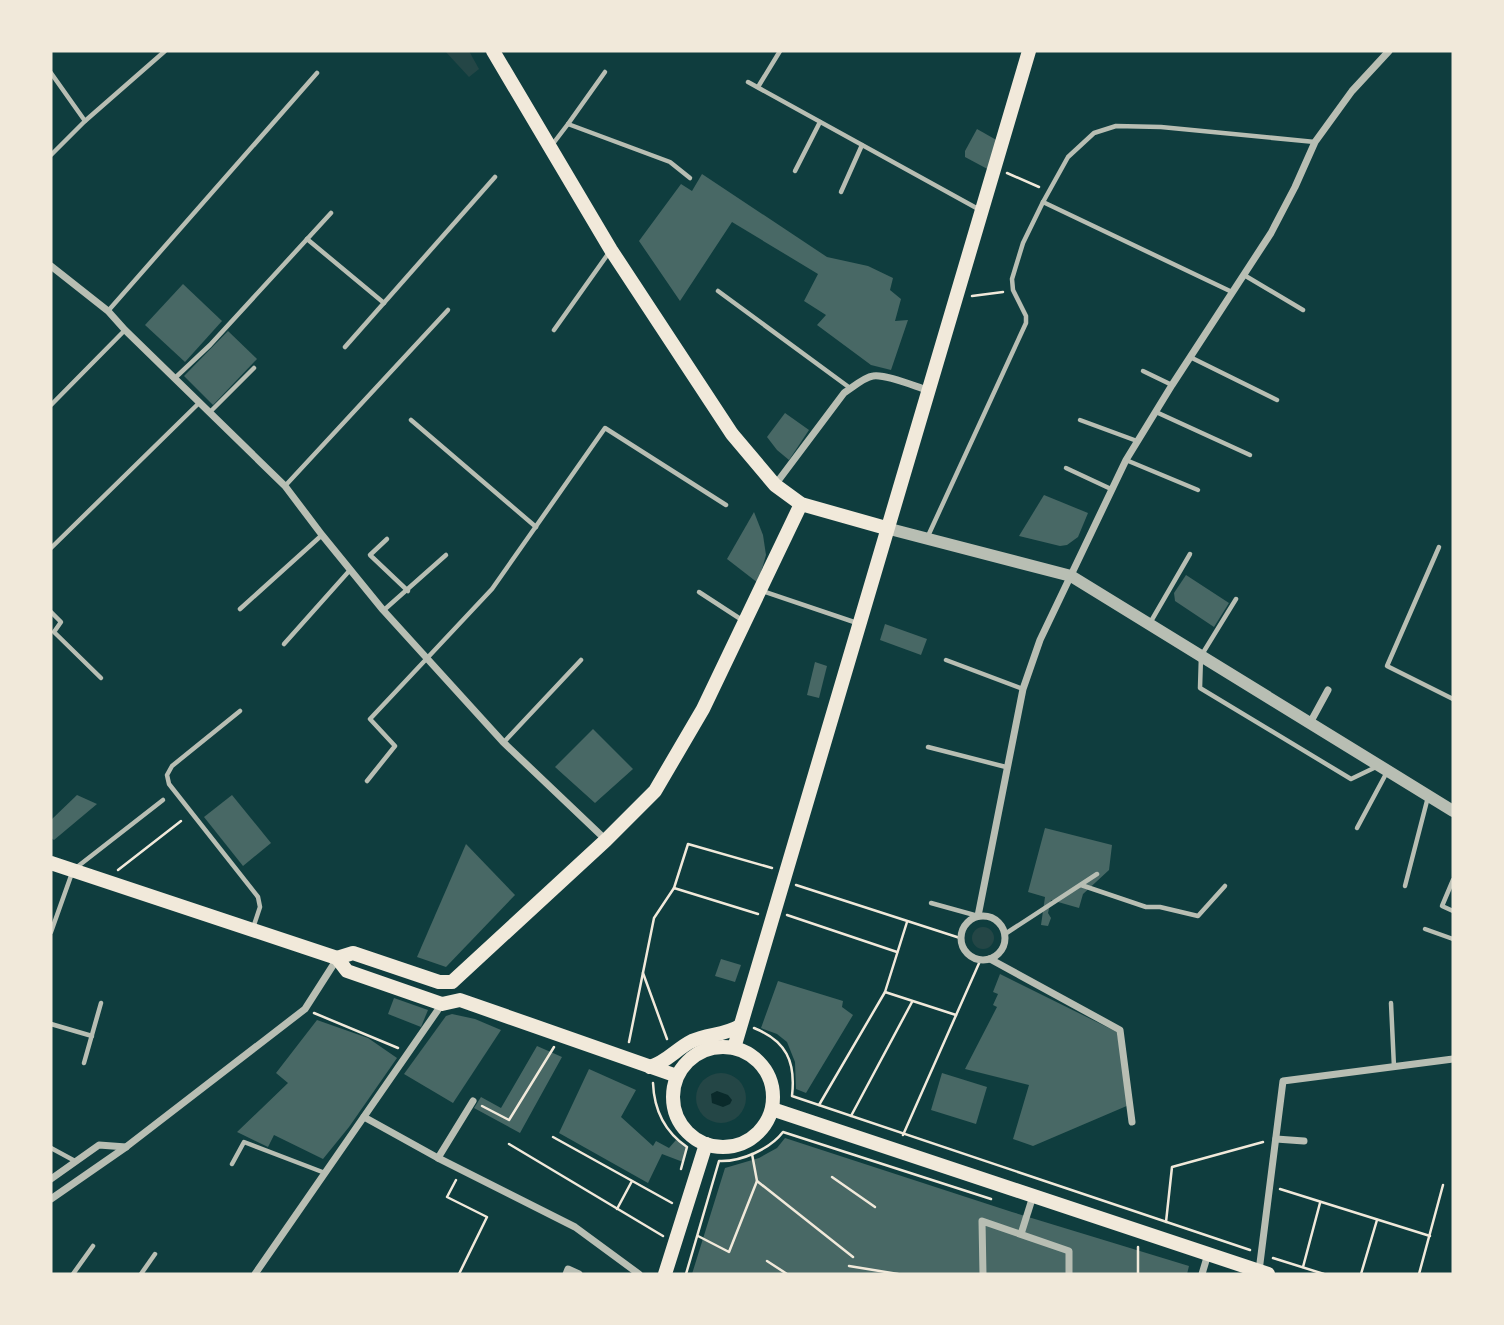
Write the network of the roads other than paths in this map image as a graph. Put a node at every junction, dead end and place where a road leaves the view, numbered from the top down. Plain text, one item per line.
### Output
1 (165, 51) edge
2 (493, 51) edge
3 (780, 51) edge
4 (1029, 51) edge
5 (1389, 51) edge
6 (605, 72) dead end
7 (51, 73) edge
8 (317, 73) dead end
9 (748, 82) dead end
10 (758, 88) junction
11 (85, 121) junction
12 (820, 122) junction
13 (568, 124) junction
14 (1315, 142) junction
15 (862, 145) junction
16 (549, 148) junction
17 (51, 155) edge
18 (795, 172) dead end
19 (495, 177) dead end
20 (690, 178) dead end
21 (841, 192) dead end
22 (1042, 202) junction
23 (981, 211) junction
24 (331, 213) dead end
25 (307, 239) junction
26 (611, 250) junction
27 (51, 266) edge
28 (1244, 275) junction
29 (718, 291) dead end
30 (1233, 292) junction
31 (384, 303) junction
32 (448, 310) dead end
33 (1303, 310) dead end
34 (108, 311) junction
35 (125, 330) junction
36 (554, 330) dead end
37 (345, 347) dead end
38 (1190, 357) junction
39 (254, 368) dead end
40 (1143, 371) dead end
41 (176, 378) junction
42 (1172, 385) junction
43 (851, 388) junction
44 (928, 390) junction
45 (1277, 400) dead end
46 (199, 402) junction
47 (51, 405) edge
48 (1155, 411) junction
49 (209, 413) junction
50 (411, 420) dead end
51 (1080, 420) dead end
52 (1137, 442) junction
53 (1250, 455) dead end
54 (1126, 460) junction
55 (1066, 468) dead end
56 (775, 485) junction
57 (285, 486) junction
58 (1111, 489) junction
59 (1198, 490) dead end
60 (801, 504) junction
61 (726, 505) dead end
62 (536, 527) junction
63 (886, 528) junction
64 (322, 535) junction
65 (387, 539) dead end
66 (927, 539) junction
67 (1439, 547) dead end
68 (51, 548) edge
69 (1191, 554) dead end
70 (446, 555) dead end
71 (350, 569) junction
72 (1071, 576) junction
73 (408, 591) junction
74 (761, 591) junction
75 (699, 592) dead end
76 (1236, 599) dead end
77 (240, 609) dead end
78 (383, 610) junction
79 (51, 612) edge
80 (745, 622) junction
81 (858, 623) junction
82 (1149, 624) junction
83 (284, 644) dead end
84 (1200, 656) junction
85 (427, 659) junction
86 (581, 660) dead end
87 (946, 660) dead end
88 (101, 678) dead end
89 (1023, 689) junction
90 (1328, 690) dead end
91 (1453, 699) edge
92 (240, 711) dead end
93 (1310, 723) junction
94 (503, 742) junction
95 (928, 747) dead end
96 (1006, 767) junction
97 (1383, 768) junction
98 (367, 781) dead end
99 (1428, 796) junction
100 (163, 800) dead end
101 (1453, 811) edge
102 (1357, 828) dead end
103 (606, 840) junction
104 (51, 863) edge
105 (73, 870) junction
106 (1097, 874) dead end
107 (1453, 880) edge
108 (1081, 884) junction
109 (1225, 886) dead end
110 (1405, 886) dead end
111 (931, 903) dead end
112 (1453, 911) edge
113 (978, 916) junction
114 (1425, 929) dead end
115 (252, 930) junction
116 (51, 932) edge
117 (1005, 934) junction
118 (1453, 939) edge
119 (337, 958) junction
120 (990, 960) junction
121 (463, 973) junction
122 (460, 1000) junction
123 (101, 1003) dead end
124 (1391, 1003) dead end
125 (442, 1004) junction
126 (51, 1024) edge
127 (747, 1028) junction
128 (92, 1036) junction
129 (734, 1048) junction
130 (1453, 1059) edge
131 (84, 1063) dead end
132 (1394, 1066) junction
133 (651, 1073) junction
134 (677, 1076) junction
135 (473, 1101) road end
136 (772, 1109) junction
137 (364, 1117) junction
138 (1132, 1122) dead end
139 (1276, 1139) junction
140 (1304, 1141) dead end
141 (706, 1144) junction
142 (126, 1147) junction
143 (51, 1148) edge
144 (438, 1158) junction
145 (75, 1162) junction
146 (232, 1164) dead end
147 (326, 1173) junction
148 (51, 1179) edge
149 (1033, 1196) junction
150 (51, 1199) edge
151 (1021, 1234) junction
152 (93, 1246) dead end
153 (155, 1254) dead end
154 (1208, 1254) junction
155 (1264, 1273) edge
156 (72, 1274) edge
157 (141, 1274) edge
158 (256, 1274) edge
159 (566, 1274) edge
160 (579, 1274) edge
161 (639, 1274) edge
162 (665, 1274) edge
163 (983, 1274) edge
164 (1069, 1274) edge
165 (1202, 1274) edge

1 - 11 lane
2 - 16 main road
3 - 10 lane
4 - 23 main road
5 - 14 street
6 - 13 lane
7 - 11 lane
8 - 34 lane
9 - 10 lane
10 - 12 lane
11 - 17 lane
12 - 15 lane
12 - 18 lane
13 - 16 lane
13 - 20 lane
14 - 22 lane
14 - 28 street
15 - 21 lane
15 - 23 lane
16 - 26 main road
19 - 31 lane
22 - 30 lane
22 - 66 lane
23 - 44 main road
24 - 25 lane
25 - 31 lane
25 - 41 lane
26 - 36 lane
26 - 56 main road
27 - 34 street
28 - 30 street
28 - 33 lane
29 - 43 lane
30 - 38 street
31 - 37 lane
32 - 57 lane
34 - 35 street
35 - 41 street
35 - 47 lane
38 - 42 street
38 - 45 lane
39 - 49 lane
40 - 42 lane
41 - 46 street
42 - 48 street
43 - 44 street
43 - 56 street
44 - 63 main road
46 - 49 street
46 - 68 lane
48 - 52 street
48 - 53 lane
49 - 57 street
50 - 62 lane
51 - 52 lane
52 - 54 street
54 - 58 street
54 - 59 lane
55 - 58 lane
56 - 60 main road
57 - 64 street
58 - 72 street
60 - 63 main road
60 - 74 main road
61 - 62 lane
62 - 85 lane
63 - 66 street
63 - 81 main road
64 - 71 street
64 - 77 lane
65 - 73 lane
66 - 72 street
67 - 91 lane
69 - 82 lane
70 - 73 lane
71 - 78 street
71 - 83 lane
72 - 82 street
72 - 89 street
73 - 78 lane
74 - 80 main road
74 - 81 lane
75 - 80 lane
76 - 84 lane
78 - 85 street
79 - 88 lane
80 - 103 main road
81 - 127 main road
82 - 84 street
84 - 93 street
84 - 97 lane
85 - 94 street
85 - 98 lane
86 - 94 lane
87 - 89 lane
89 - 96 street
90 - 93 street
92 - 115 lane
93 - 97 street
94 - 103 street
95 - 96 lane
96 - 113 street
97 - 99 street
97 - 102 lane
99 - 101 street
99 - 110 lane
100 - 105 lane
103 - 121 main road
104 - 105 main road
105 - 115 main road
105 - 116 lane
106 - 108 lane
107 - 112 lane
108 - 109 lane
108 - 117 lane
111 - 113 lane
113 - 117 street
113 - 120 street
114 - 118 lane
115 - 119 main road
117 - 120 street
119 - 121 main road
119 - 125 main road
119 - 142 street
120 - 138 street
121 - 122 main road
122 - 125 main road
122 - 133 main road
123 - 128 lane
124 - 132 lane
125 - 137 street
126 - 128 lane
127 - 129 main road
127 - 133 main road
128 - 131 lane
129 - 134 main road
129 - 136 main road
130 - 132 street
132 - 139 street
133 - 134 main road
134 - 141 main road
135 - 144 street
136 - 141 main road
136 - 149 main road
137 - 144 street
137 - 147 street
139 - 140 street
139 - 155 street
141 - 162 main road
142 - 145 street
142 - 150 street
143 - 145 lane
144 - 161 street
145 - 148 street
146 - 147 lane
147 - 158 street
149 - 151 street
149 - 154 main road
151 - 163 street
151 - 164 street
152 - 156 lane
153 - 157 lane
154 - 155 main road
154 - 165 street
159 - 160 street

